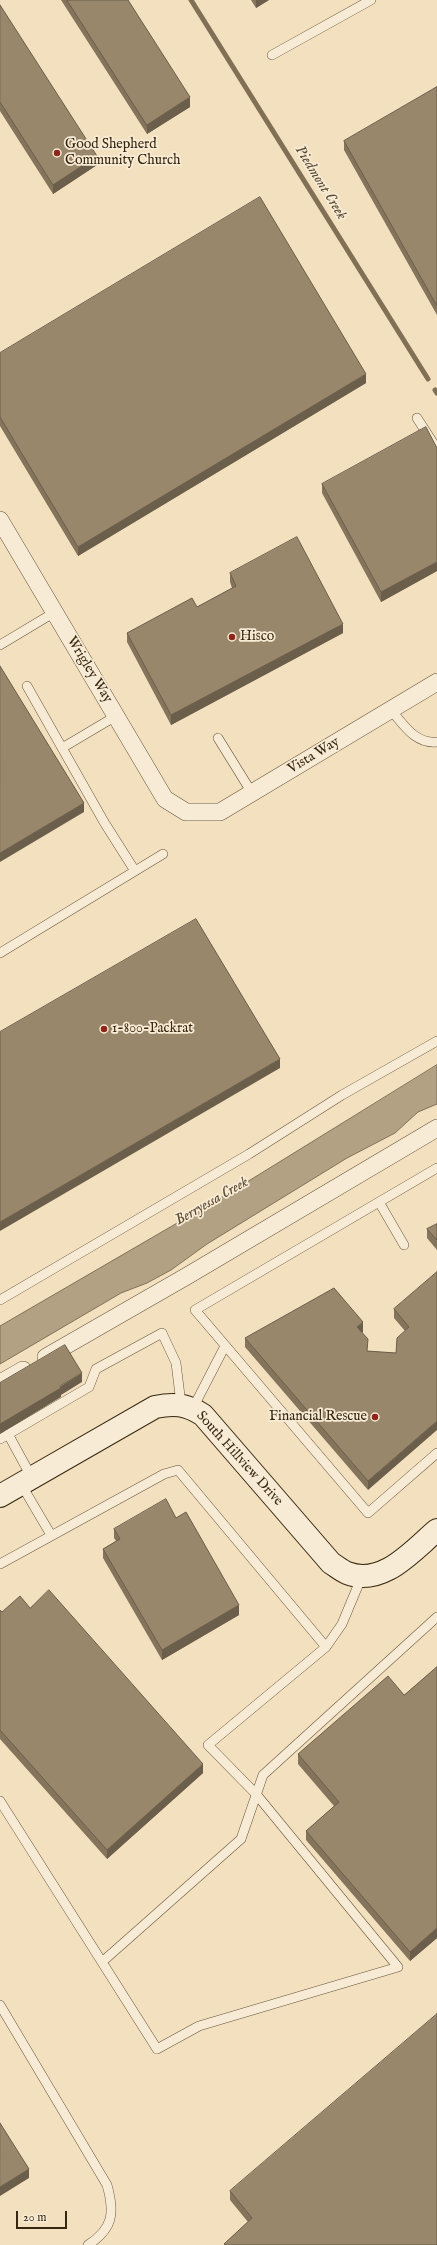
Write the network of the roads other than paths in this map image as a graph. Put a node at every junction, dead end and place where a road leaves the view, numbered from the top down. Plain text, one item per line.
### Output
1 (371, 0) edge
2 (272, 55) dead end
3 (417, 418) dead end
4 (437, 450) edge
5 (0, 520) edge
6 (55, 612) junction
7 (0, 645) edge
8 (437, 682) edge
9 (27, 686) dead end
10 (391, 710) junction
11 (116, 716) junction
12 (218, 738) dead end
13 (437, 742) edge
14 (62, 748) junction
15 (252, 793) junction
16 (186, 812) joint
17 (163, 854) dead end
18 (135, 871) junction
19 (0, 953) edge
20 (437, 1040) edge
21 (437, 1128) edge
22 (437, 1168) edge
23 (379, 1202) junction
24 (404, 1245) dead end
25 (0, 1300) edge
26 (225, 1346) junction
27 (0, 1383) edge
28 (187, 1406) junction
29 (4, 1437) edge
30 (437, 1453) edge
31 (27, 1481) junction
32 (0, 1496) edge
33 (437, 1530) edge
34 (51, 1534) junction
35 (0, 1564) edge
36 (362, 1576) junction
37 (437, 1617) edge
38 (326, 1647) junction
39 (256, 1794) junction
40 (0, 1801) edge
41 (102, 1962) junction
42 (0, 2005) edge
43 (88, 2245) edge

1 - 2 lane
3 - 4 lane
5 - 6 street, Wrigley Way
6 - 7 lane
6 - 11 street, Wrigley Way
8 - 10 street, Vista Way
9 - 14 lane
10 - 13 lane
10 - 15 street, Vista Way
11 - 14 lane
11 - 16 street, Wrigley Way
12 - 15 lane
14 - 18 lane
15 - 16 street, Vista Way
17 - 18 lane
18 - 19 lane
20 - 25 lane
21 - 27 street
22 - 23 lane
23 - 24 lane
23 - 26 lane
26 - 28 lane
26 - 30 lane
28 - 29 lane
28 - 31 street, South Hillview Drive
28 - 36 street, South Hillview Drive
29 - 31 lane
31 - 32 street, South Hillview Drive
31 - 34 lane
33 - 36 street, South Hillview Drive
34 - 35 lane
34 - 38 lane
36 - 38 lane
37 - 39 lane
38 - 39 lane
39 - 41 lane
39 - 41 lane
40 - 41 lane
42 - 43 lane

